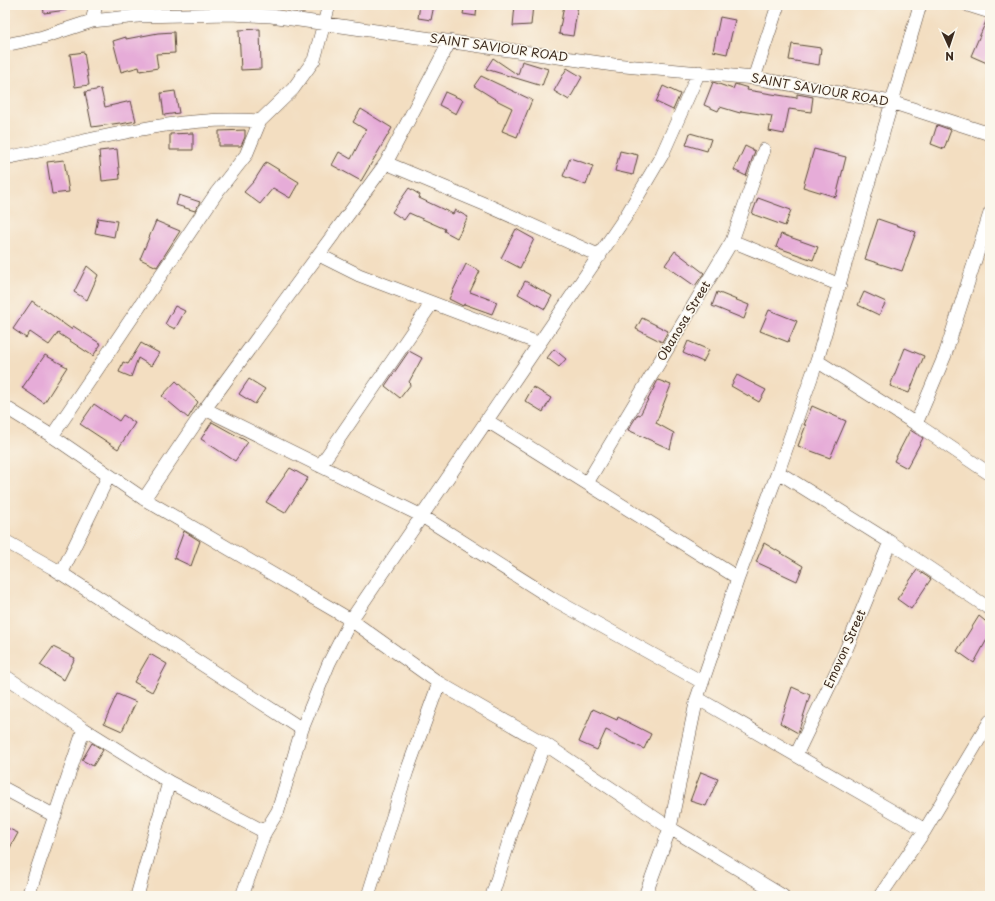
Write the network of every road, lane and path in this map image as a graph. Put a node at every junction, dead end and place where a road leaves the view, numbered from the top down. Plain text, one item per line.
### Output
1 (96, 5) edge
2 (329, 5) edge
3 (778, 5) edge
4 (920, 5) edge
5 (968, 5) edge
6 (231, 9) edge
7 (990, 12) edge
8 (92, 21) junction
9 (324, 23) junction
10 (450, 41) junction
11 (5, 45) edge
12 (699, 72) junction
13 (754, 78) junction
14 (891, 102) junction
15 (260, 121) junction
16 (990, 134) edge
17 (764, 150) dead end
18 (5, 158) edge
19 (386, 163) junction
20 (990, 213) edge
21 (732, 241) junction
22 (985, 251) edge
23 (319, 255) junction
24 (600, 256) junction
25 (840, 284) junction
26 (432, 303) junction
27 (538, 343) junction
28 (817, 361) junction
29 (5, 407) edge
30 (204, 409) junction
31 (486, 420) junction
32 (916, 424) junction
33 (52, 436) junction
34 (320, 466) junction
35 (778, 472) junction
36 (990, 474) edge
37 (109, 475) junction
38 (587, 483) junction
39 (144, 499) junction
40 (422, 516) junction
41 (5, 541) edge
42 (890, 542) junction
43 (61, 574) junction
44 (738, 578) junction
45 (990, 609) edge
46 (351, 620) junction
47 (5, 676) edge
48 (702, 682) junction
49 (439, 683) junction
50 (697, 698) junction
51 (990, 721) edge
52 (84, 729) junction
53 (302, 729) junction
54 (545, 744) junction
55 (796, 755) junction
56 (169, 782) junction
57 (5, 789) edge
58 (55, 816) junction
59 (670, 828) junction
60 (925, 830) junction
61 (264, 832) junction
62 (28, 896) edge
63 (137, 896) edge
64 (242, 896) edge
65 (368, 896) edge
66 (492, 896) edge
67 (645, 896) edge
68 (783, 896) edge
69 (880, 896) edge

1 - 8 street
2 - 9 street
3 - 13 street
4 - 14 street
5 - 7 street
6 - 8 street, SAINT SAVIOUR ROAD
6 - 9 street, SAINT SAVIOUR ROAD
8 - 11 street, SAINT SAVIOUR ROAD
9 - 10 street, SAINT SAVIOUR ROAD
9 - 15 street
10 - 12 street, SAINT SAVIOUR ROAD
10 - 19 street
12 - 13 street, SAINT SAVIOUR ROAD
12 - 24 street
13 - 14 street, SAINT SAVIOUR ROAD
14 - 16 street, SAINT SAVIOUR ROAD
14 - 25 street
15 - 18 street
15 - 33 street
17 - 21 street, Obanosa Street
19 - 23 street
19 - 24 street
20 - 22 street
21 - 25 street
21 - 38 street, Obanosa Street
22 - 32 street
23 - 26 street
23 - 30 street
24 - 27 street
25 - 28 street
26 - 27 street
26 - 34 street
27 - 31 street
28 - 32 street
28 - 35 street
29 - 33 street
30 - 34 street
30 - 39 street
31 - 38 street
31 - 40 street
32 - 36 street
33 - 37 street
34 - 40 street
35 - 42 street
35 - 44 street
37 - 39 street
37 - 43 street
38 - 44 street
39 - 46 street
40 - 46 street
40 - 48 street
41 - 43 street
42 - 45 street
42 - 55 street, Emovon Street
43 - 53 street
44 - 48 street
46 - 49 street
46 - 53 street
47 - 52 street
48 - 50 street
49 - 54 street
49 - 65 street
50 - 55 street
50 - 59 street
51 - 60 street
52 - 56 street
52 - 58 street
53 - 61 street
54 - 59 street
54 - 66 street
55 - 60 street
56 - 61 street
56 - 63 street
57 - 58 street
58 - 62 street
59 - 67 street
59 - 68 street
60 - 69 street
61 - 64 street

